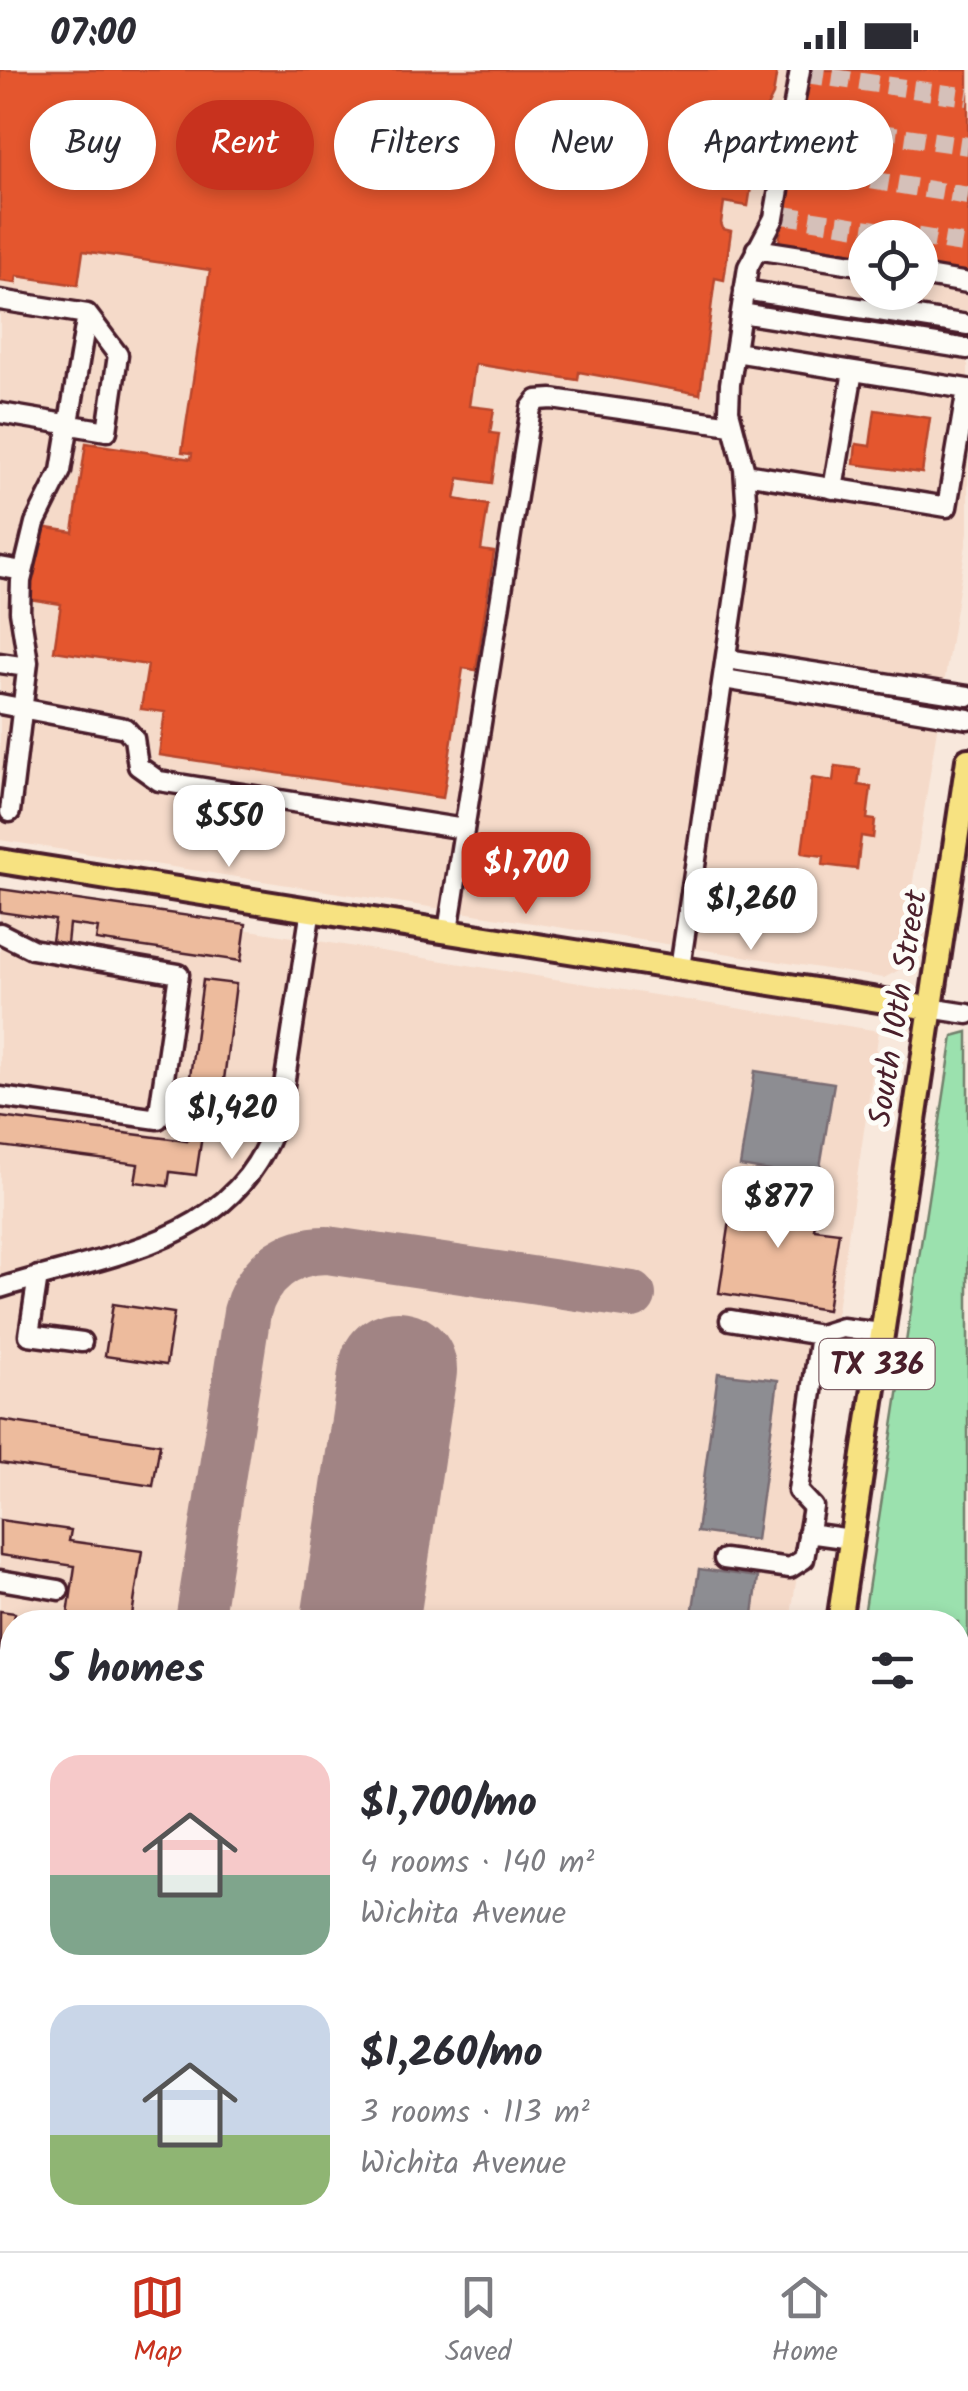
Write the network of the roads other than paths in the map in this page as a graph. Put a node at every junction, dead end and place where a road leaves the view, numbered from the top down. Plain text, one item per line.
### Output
1 (800, 70) edge
2 (756, 249) junction
3 (848, 263) edge
4 (938, 278) edge
5 (968, 283) edge
6 (744, 290) junction
7 (0, 300) edge
8 (741, 313) junction
9 (87, 314) junction
10 (968, 325) edge
11 (968, 350) edge
12 (735, 352) junction
13 (852, 371) junction
14 (0, 413) edge
15 (70, 424) junction
16 (731, 425) junction
17 (745, 474) junction
18 (833, 489) junction
19 (0, 568) edge
20 (23, 571) junction
21 (727, 659) junction
22 (0, 664) edge
23 (27, 667) junction
24 (724, 679) junction
25 (968, 696) edge
26 (0, 704) edge
27 (23, 708) junction
28 (968, 719) edge
29 (968, 760) edge
30 (10, 812) dead end
31 (464, 829) junction
32 (963, 832) edge
33 (0, 861) edge
34 (311, 909) junction
35 (448, 931) junction
36 (0, 933) edge
37 (680, 968) junction
38 (930, 1008) junction
39 (968, 1014) edge
40 (0, 1097) edge
41 (38, 1276) junction
42 (0, 1288) edge
43 (730, 1320) dead end
44 (882, 1333) junction
45 (820, 1334) junction
46 (82, 1342) dead end
47 (808, 1534) junction
48 (851, 1539) junction
49 (724, 1558) dead end
50 (0, 1580) edge
51 (59, 1590) dead end
52 (841, 1610) edge

1 - 2 street
2 - 3 street
2 - 6 street
4 - 5 street
6 - 8 street
6 - 10 street
7 - 9 street
8 - 11 street
8 - 12 street
9 - 15 street
9 - 15 street
12 - 13 street
12 - 16 street
13 - 18 street
13 - 18 street
14 - 15 street
15 - 20 street
16 - 17 street
16 - 31 street
17 - 18 street
17 - 21 street
19 - 20 street
20 - 23 street
21 - 24 street
21 - 25 street
22 - 23 street
23 - 27 street
24 - 28 street
24 - 37 street
26 - 27 street
27 - 30 street
27 - 31 street
29 - 32 main road, South 10th Street / TX 336
31 - 35 street
32 - 38 main road, South 10th Street / TX 336
33 - 34 main road
34 - 35 main road
34 - 41 street
35 - 37 main road
36 - 40 street
37 - 38 main road
38 - 39 street
38 - 44 main road, South 10th Street / TX 336
41 - 42 street
41 - 46 street
43 - 45 street
44 - 45 street
44 - 48 main road, South 10th Street / TX 336
45 - 47 street
47 - 48 street
47 - 49 street
48 - 52 main road, South 10th Street / TX 336
50 - 51 street

